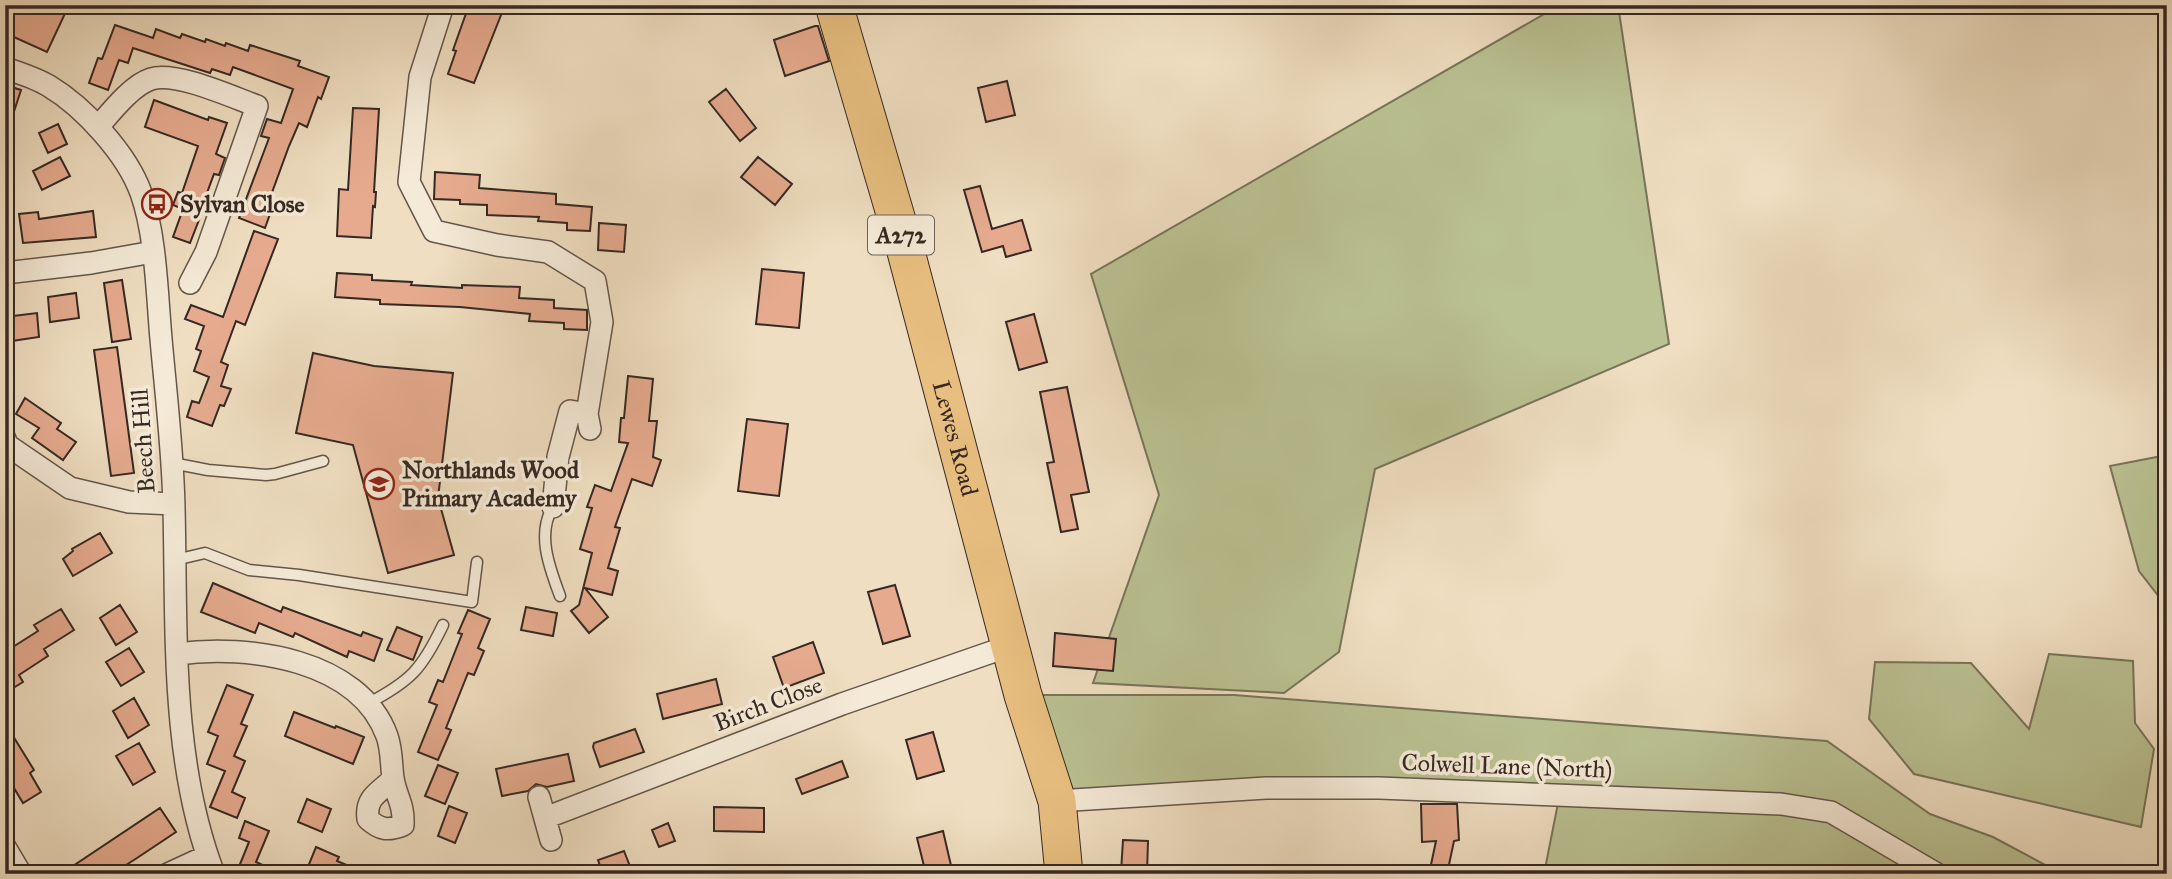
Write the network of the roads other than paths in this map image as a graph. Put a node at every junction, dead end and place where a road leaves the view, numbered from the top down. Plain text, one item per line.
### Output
1 (443, 5) edge
2 (834, 5) edge
3 (5, 68) edge
4 (98, 127) junction
5 (153, 252) junction
6 (5, 273) edge
7 (190, 283) dead end
8 (6, 443) edge
9 (323, 461) dead end
10 (172, 463) junction
11 (174, 504) junction
12 (553, 507) joint
13 (175, 560) junction
14 (477, 562) dead end
15 (561, 596) dead end
16 (443, 625) dead end
17 (1012, 645) junction
18 (177, 654) junction
19 (368, 704) junction
20 (393, 779) dead end
21 (1057, 802) junction
22 (551, 840) dead end
23 (6, 851) edge
24 (211, 865) edge
25 (20, 874) edge
26 (169, 874) edge
27 (1064, 874) edge
28 (1937, 874) edge

1 - 12 street
2 - 17 highway, Lewes Road / A272
3 - 4 street, Beech Hill
4 - 5 street, Beech Hill
4 - 7 street
5 - 6 street
5 - 10 street, Beech Hill
8 - 11 street
9 - 10 lane
10 - 11 street, Beech Hill
11 - 13 street, Beech Hill
12 - 15 lane
13 - 14 lane
13 - 18 street, Beech Hill
16 - 19 lane
17 - 21 highway, Lewes Road / A272
17 - 22 street, Birch Close
18 - 19 street
18 - 24 street, Beech Hill
19 - 20 street
21 - 27 highway, Lewes Road / A272
21 - 28 street, Colwell Lane (North)
23 - 25 street
24 - 26 street

